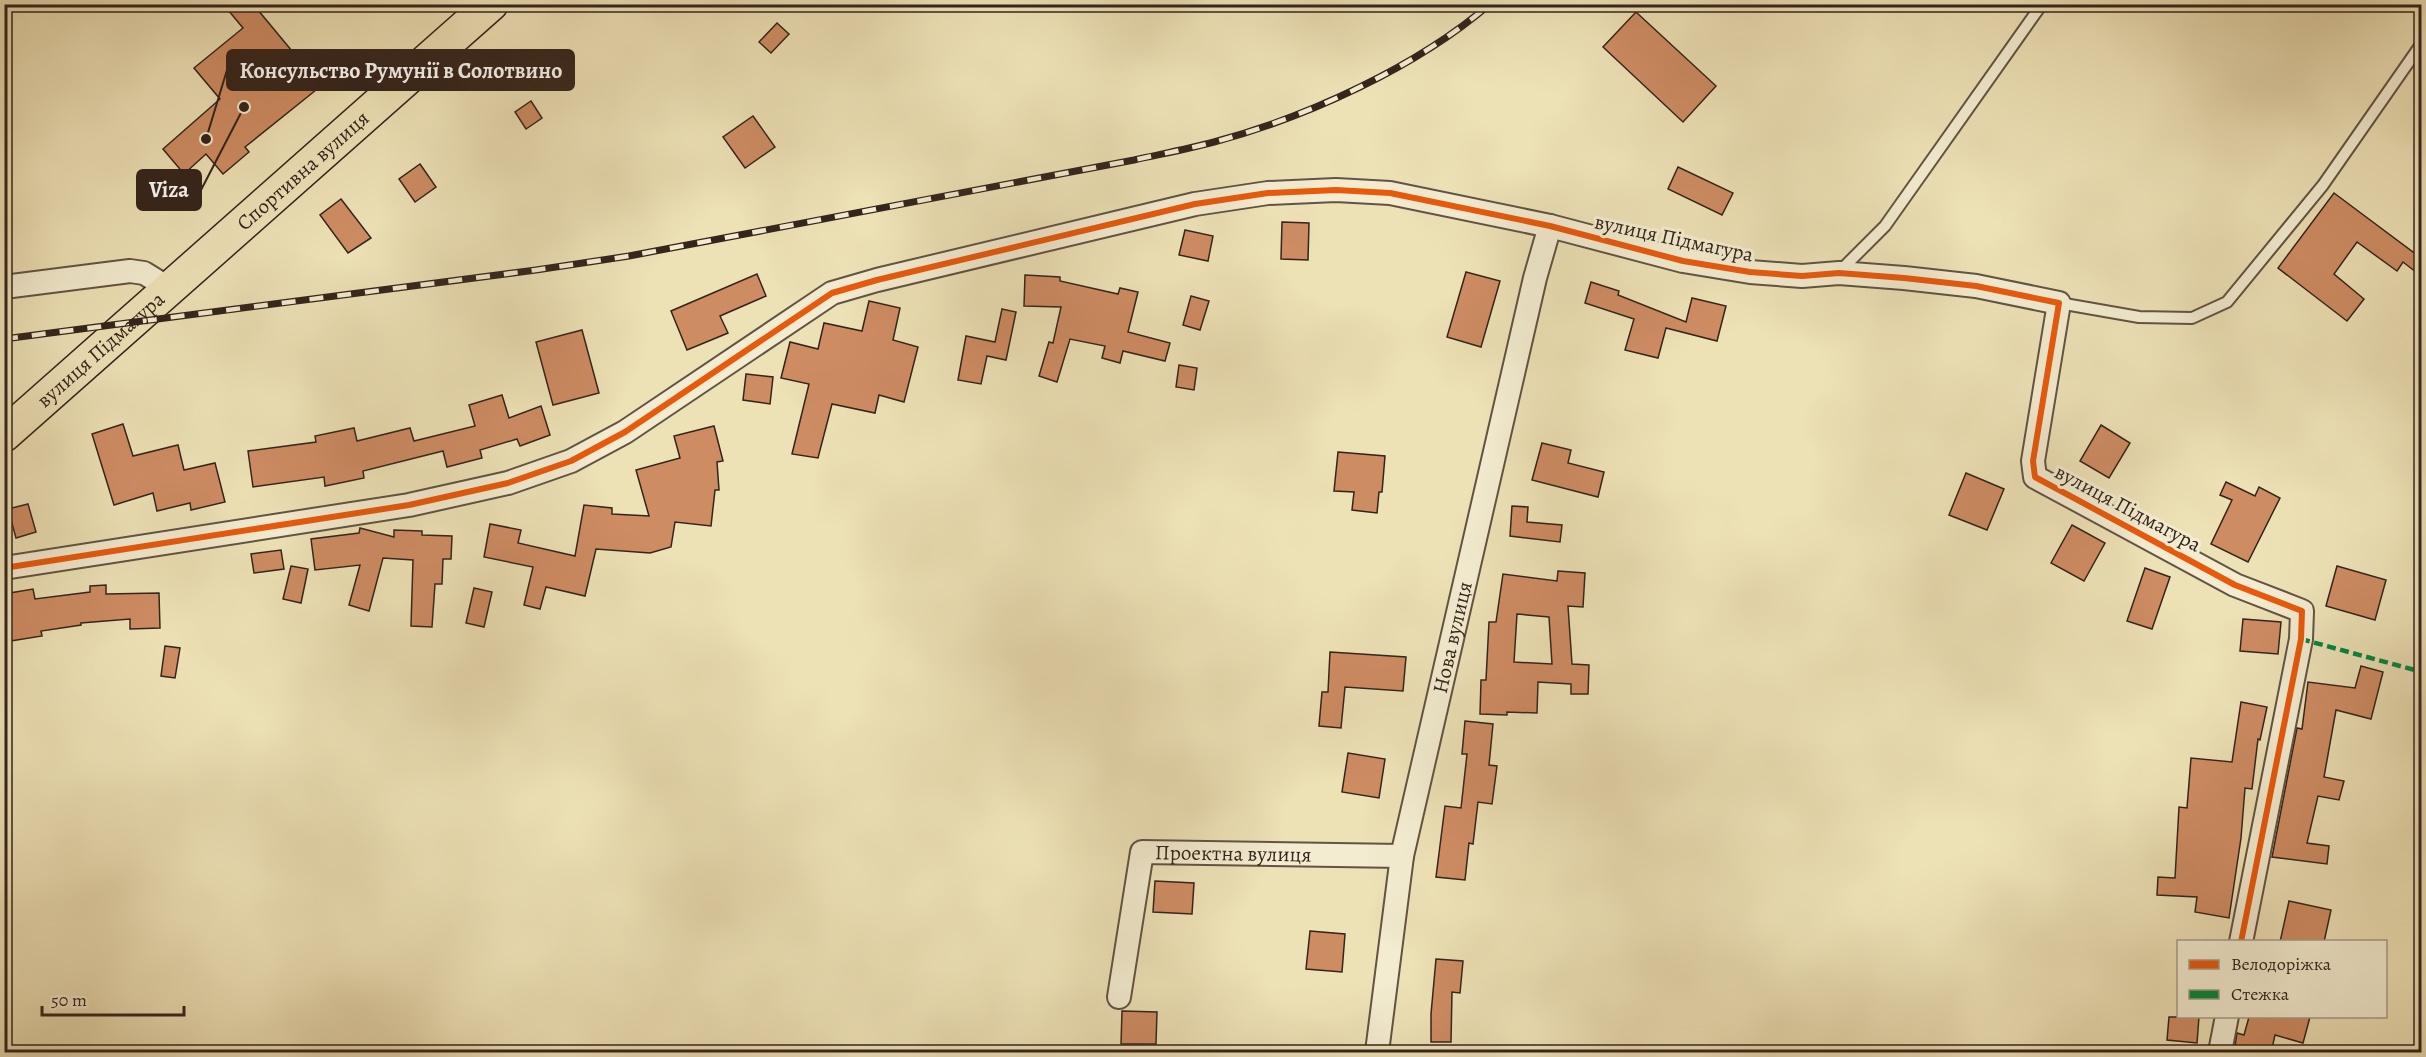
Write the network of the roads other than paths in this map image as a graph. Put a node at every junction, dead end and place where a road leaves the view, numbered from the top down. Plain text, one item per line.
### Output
1 (491, 4) edge
2 (2042, 4) edge
3 (2421, 43) edge
4 (1550, 226) junction
5 (1839, 273) junction
6 (4, 287) edge
7 (170, 289) junction
8 (2059, 303) junction
9 (4, 435) edge
10 (4, 568) edge
11 (1402, 856) junction
12 (2241, 940) edge
13 (1119, 997) dead end
14 (2227, 1018) edge
15 (1377, 1053) edge
16 (2220, 1053) edge

1 - 7 main road, Спортивна вулиця
2 - 5 lane
3 - 8 lane
4 - 5 street, вулиця Підмагура
4 - 10 street, вулиця Підмагура
4 - 11 street, Нова вулиця
5 - 8 street, вулиця Підмагура
6 - 7 street
7 - 9 main road, вулиця Підмагура
8 - 12 street, вулиця Підмагура
11 - 13 street, Проектна вулиця
11 - 15 street, Нова вулиця
14 - 16 street

